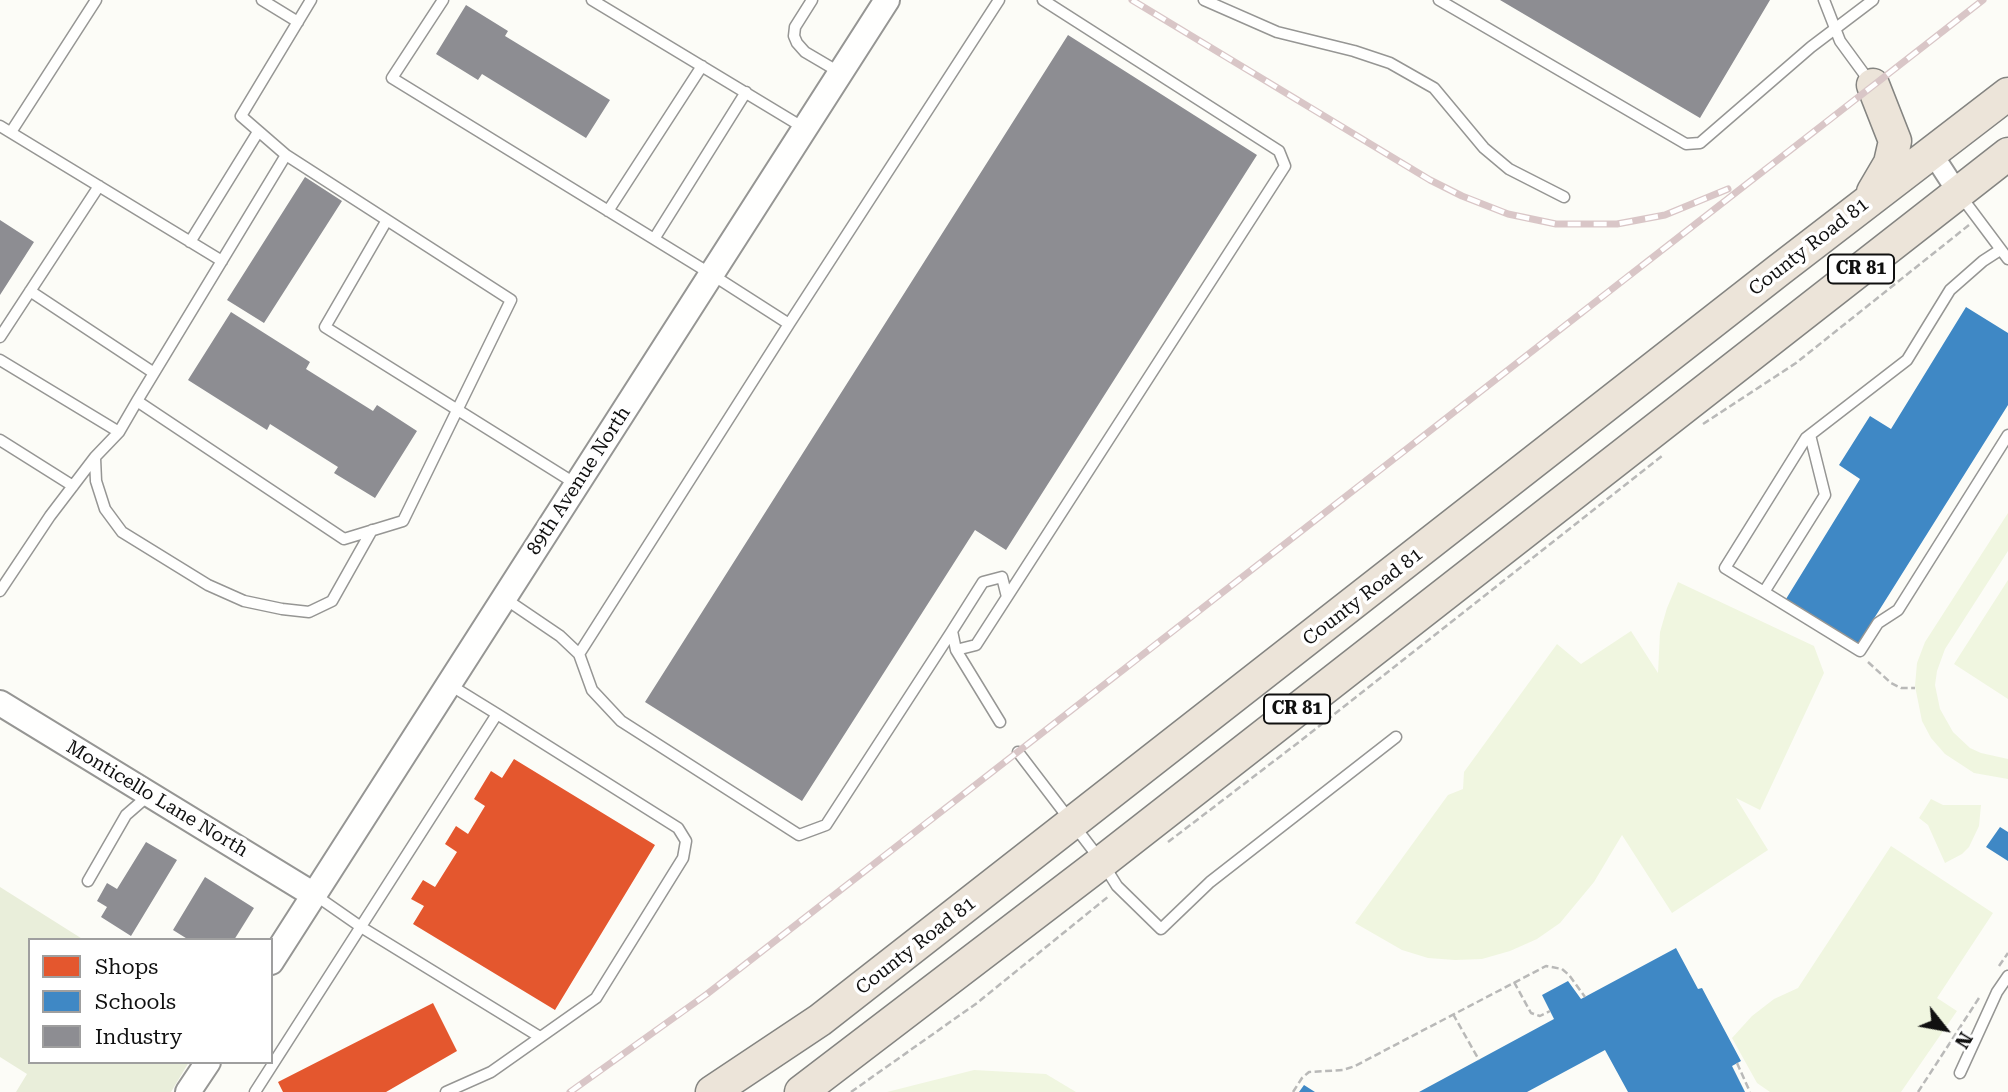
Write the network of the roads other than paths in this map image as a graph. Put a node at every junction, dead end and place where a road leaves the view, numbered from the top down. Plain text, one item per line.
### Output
1 (96, 0) edge
2 (262, 0) edge
3 (311, 0) edge
4 (443, 0) edge
5 (592, 0) edge
6 (812, 0) edge
7 (887, 0) edge
8 (999, 0) edge
9 (1043, 0) edge
10 (1204, 0) edge
11 (1439, 0) edge
12 (1824, 0) edge
13 (1873, 0) edge
14 (298, 22) junction
15 (1835, 30) junction
16 (702, 66) junction
17 (840, 72) junction
18 (1873, 85) junction
19 (746, 92) junction
20 (2008, 94) edge
21 (0, 126) edge
22 (804, 129) junction
23 (11, 132) junction
24 (258, 132) junction
25 (1932, 153) junction
26 (2008, 154) edge
27 (286, 155) junction
28 (99, 186) junction
29 (1564, 197) dead end
30 (1966, 205) junction
31 (1861, 207) junction
32 (608, 211) junction
33 (387, 220) junction
34 (654, 239) junction
35 (190, 242) junction
36 (2000, 250) junction
37 (2008, 259) edge
38 (222, 261) junction
39 (711, 274) junction
40 (30, 290) junction
41 (789, 324) junction
42 (0, 337) edge
43 (0, 360) edge
44 (154, 373) junction
45 (138, 401) junction
46 (457, 410) junction
47 (119, 432) junction
48 (1810, 435) junction
49 (2008, 435) edge
50 (0, 439) edge
51 (95, 457) junction
52 (577, 485) junction
53 (73, 486) junction
54 (372, 530) junction
55 (0, 590) edge
56 (1764, 592) junction
57 (1007, 597) junction
58 (504, 598) junction
59 (952, 631) junction
60 (956, 650) junction
61 (579, 654) junction
62 (449, 685) junction
63 (0, 703) edge
64 (497, 714) junction
65 (1000, 722) dead end
66 (1396, 737) dead end
67 (1018, 752) dead end
68 (150, 795) junction
69 (1073, 824) junction
70 (1110, 874) junction
71 (88, 881) dead end
72 (314, 895) junction
73 (361, 927) junction
74 (273, 959) edge
75 (2008, 976) edge
76 (540, 1037) junction
77 (207, 1064) edge
78 (273, 1064) edge
79 (273, 1064) edge
80 (1961, 1073) dead end
81 (188, 1092) edge
82 (255, 1092) edge
83 (446, 1092) edge
84 (712, 1092) edge
85 (801, 1092) edge

1 - 23 lane
2 - 14 lane
3 - 14 lane
4 - 32 lane
5 - 16 lane
6 - 17 lane
7 - 17 street, 89th Avenue North
8 - 41 lane
9 - 57 lane
10 - 29 lane
11 - 15 lane
12 - 15 lane
13 - 15 lane
14 - 24 lane
15 - 18 lane
16 - 19 lane
16 - 32 lane
17 - 22 street, 89th Avenue North
18 - 25 highway
18 - 31 highway
19 - 22 lane
19 - 34 lane
20 - 25 highway, County Road 81 / CR 81
21 - 23 lane
22 - 39 street, 89th Avenue North
23 - 28 lane
24 - 27 lane
24 - 35 lane
25 - 30 street
25 - 31 highway, County Road 81 / CR 81
26 - 30 highway, CR 81
27 - 33 lane
27 - 38 lane
28 - 35 lane
28 - 40 lane
30 - 36 lane
30 - 70 highway, CR 81
31 - 69 highway, County Road 81 / CR 81
32 - 34 lane
33 - 46 lane
33 - 46 lane
34 - 39 lane
35 - 38 lane
36 - 37 lane
36 - 48 lane
38 - 44 lane
39 - 41 lane
39 - 52 street, 89th Avenue North
40 - 42 lane
40 - 44 lane
41 - 61 lane
43 - 47 lane
44 - 45 lane
45 - 47 lane
45 - 54 lane
46 - 52 lane
46 - 54 lane
47 - 51 lane
48 - 56 lane
48 - 56 lane
49 - 56 lane
50 - 53 lane
51 - 53 lane
51 - 54 lane
52 - 58 street, 89th Avenue North
53 - 55 lane
57 - 59 lane
57 - 60 lane
58 - 61 lane
58 - 62 street, 89th Avenue North
59 - 60 lane
59 - 61 lane
60 - 65 lane
62 - 64 lane
62 - 72 street, 89th Avenue North
63 - 68 street, Monticello Lane North
64 - 73 lane
64 - 76 lane
66 - 70 lane
67 - 69 lane
68 - 71 lane
68 - 72 street, Monticello Lane North
69 - 70 lane
69 - 84 highway, County Road 81 / CR 81
70 - 85 highway, CR 81
72 - 73 lane
72 - 74 street, 89th Avenue North
73 - 76 lane
73 - 79 lane
75 - 80 lane
76 - 83 lane
77 - 81 street
78 - 82 lane

